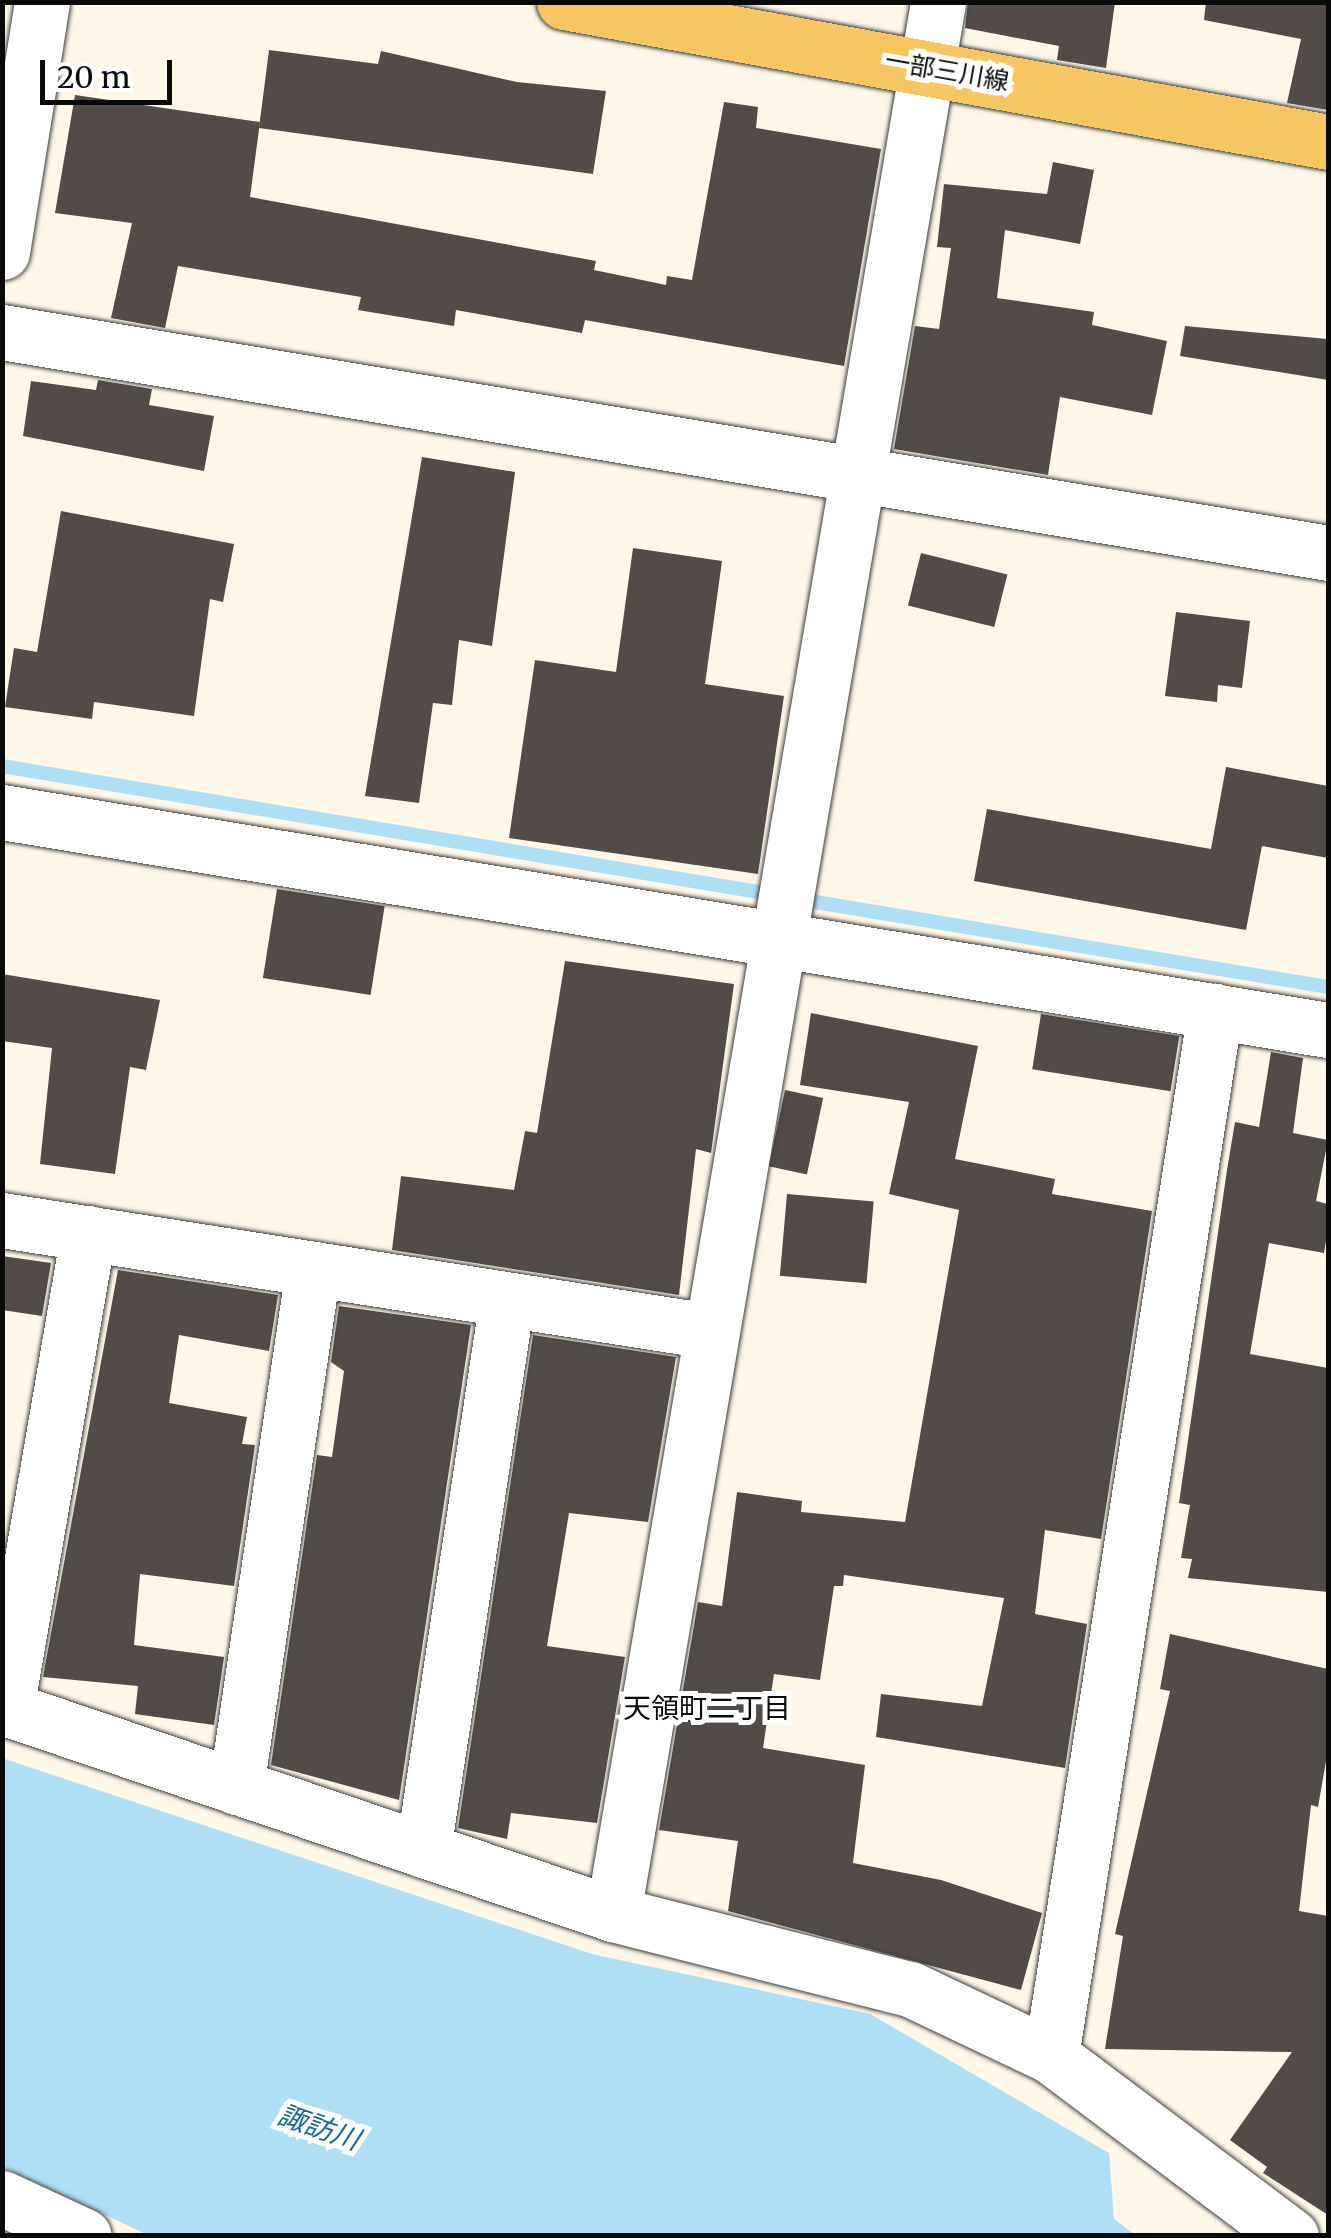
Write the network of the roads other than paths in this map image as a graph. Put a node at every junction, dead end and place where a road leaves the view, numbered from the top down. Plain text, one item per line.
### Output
1 (42, 2) edge
2 (564, 2) edge
3 (938, 2) edge
4 (929, 67) junction
5 (1328, 142) edge
6 (2, 252) edge
7 (2, 332) edge
8 (856, 474) junction
9 (1328, 554) edge
10 (2, 812) edge
11 (775, 934) junction
12 (1215, 1011) junction
13 (1328, 1030) edge
14 (2, 1220) edge
15 (88, 1234) junction
16 (313, 1269) junction
17 (507, 1299) junction
18 (709, 1331) junction
19 (4, 1708) edge
20 (236, 1787) junction
21 (423, 1850) junction
22 (613, 1914) junction
23 (1052, 2056) junction
24 (2, 2198) edge
25 (84, 2236) edge
26 (1291, 2236) edge

1 - 6 street
2 - 4 main road, 一部三川線
3 - 4 street
4 - 5 main road, 一部三川線
4 - 8 street
7 - 8 street
8 - 9 street
8 - 11 street
10 - 11 street
11 - 12 street
11 - 18 street
12 - 13 street
12 - 23 street
14 - 15 street
15 - 16 street
15 - 19 street
16 - 17 street
16 - 20 street
17 - 18 street
17 - 21 street
18 - 22 street
19 - 20 street
20 - 21 street
21 - 22 street
22 - 23 street
23 - 26 street
24 - 25 street

